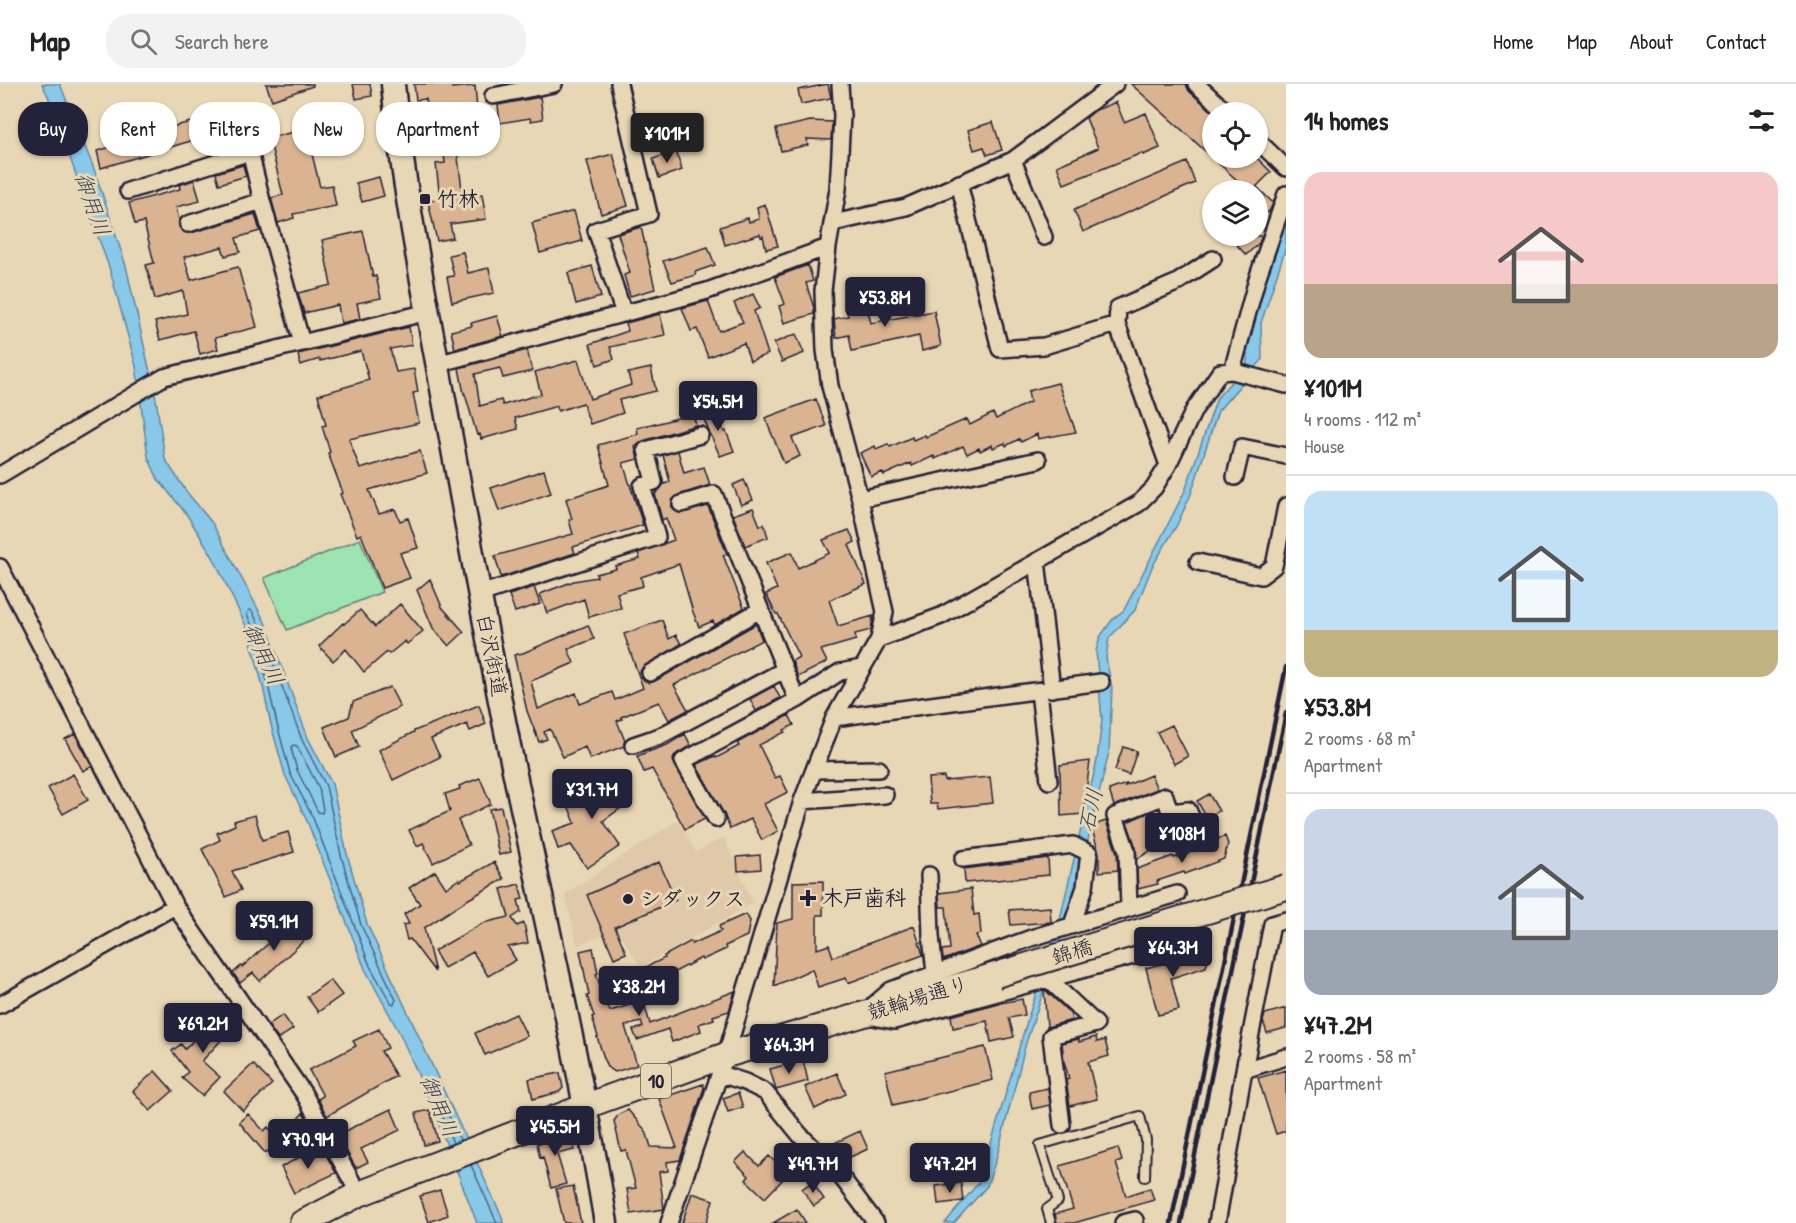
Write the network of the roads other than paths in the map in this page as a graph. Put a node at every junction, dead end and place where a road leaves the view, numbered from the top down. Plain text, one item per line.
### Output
1 (393, 84) edge
2 (554, 84) edge
3 (619, 84) edge
4 (840, 84) edge
5 (1115, 84) edge
6 (1196, 84) edge
7 (493, 96) dead end
8 (1216, 102) edge
9 (1268, 151) edge
10 (1013, 160) junction
11 (1286, 168) edge
12 (959, 183) junction
13 (128, 191) dead end
14 (1286, 194) edge
15 (262, 201) junction
16 (833, 223) junction
17 (188, 224) dead end
18 (1044, 237) dead end
19 (828, 247) junction
20 (1214, 259) dead end
21 (428, 312) junction
22 (624, 314) junction
23 (1117, 324) junction
24 (302, 343) junction
25 (437, 364) junction
26 (1232, 371) junction
27 (1286, 385) edge
28 (700, 435) dead end
29 (1286, 456) edge
30 (1038, 460) dead end
31 (1168, 465) junction
32 (0, 475) edge
33 (1235, 477) dead end
34 (860, 499) junction
35 (681, 504) dead end
36 (1286, 506) edge
37 (1037, 561) junction
38 (1198, 562) dead end
39 (0, 567) edge
40 (480, 594) junction
41 (760, 610) junction
42 (879, 639) junction
43 (862, 668) junction
44 (784, 669) junction
45 (650, 673) dead end
46 (1101, 682) dead end
47 (1046, 690) junction
48 (797, 700) junction
49 (834, 718) junction
50 (633, 745) dead end
51 (879, 769) dead end
52 (814, 770) junction
53 (1049, 781) dead end
54 (885, 795) dead end
55 (802, 801) junction
56 (716, 819) dead end
57 (1201, 838) dead end
58 (963, 859) dead end
59 (929, 875) dead end
60 (1286, 887) edge
61 (1176, 894) dead end
62 (175, 906) junction
63 (1129, 908) junction
64 (1286, 920) edge
65 (1071, 925) junction
66 (1181, 943) dead end
67 (935, 974) junction
68 (996, 975) joint
69 (1049, 980) junction
70 (0, 1005) edge
71 (862, 1014) junction
72 (1286, 1058) edge
73 (723, 1065) junction
74 (1244, 1070) junction
75 (586, 1106) junction
76 (1062, 1125) dead end
77 (1145, 1177) dead end
78 (359, 1194) junction
79 (302, 1223) edge
80 (606, 1223) edge
81 (669, 1223) edge
82 (876, 1223) edge
83 (1051, 1223) edge
84 (1217, 1223) edge

1 - 21 main road, 白沢街道
2 - 7 street
3 - 22 street
4 - 16 street
5 - 10 street
6 - 8 street
9 - 11 street
10 - 12 street
10 - 18 street
12 - 16 street
12 - 23 street
13 - 15 street
14 - 26 street
15 - 17 street
15 - 24 street
16 - 19 street
19 - 22 street
19 - 34 street
20 - 23 street
21 - 24 street
21 - 25 main road, 白沢街道
22 - 25 street
23 - 31 street
24 - 32 street
25 - 40 main road, 白沢街道
26 - 27 street
26 - 31 street
28 - 40 street
29 - 33 street
30 - 34 street
31 - 37 street
34 - 42 street
35 - 41 street
36 - 38 street
37 - 42 street
37 - 47 street
39 - 62 street
40 - 75 main road, 白沢街道
41 - 44 street
41 - 45 street
42 - 43 street
43 - 48 street
43 - 49 street
44 - 48 street
44 - 50 street
46 - 47 street
47 - 49 street
47 - 53 street
48 - 56 street
49 - 52 street
51 - 52 street
52 - 55 street
54 - 55 street
55 - 73 street
57 - 63 street
58 - 65 street
59 - 67 street
60 - 68 main road, 錦橋 / 10, bridge
61 - 63 street
62 - 70 street
62 - 78 street
63 - 65 street
64 - 74 street
65 - 67 street
66 - 69 street
67 - 71 street
68 - 71 main road, 競輪場通り / 10
69 - 71 street
69 - 76 street
71 - 73 main road, 競輪場通り / 10
72 - 74 street
73 - 75 main road, 競輪場通り / 10
73 - 81 street
73 - 82 street
74 - 84 street
75 - 78 main road, 競輪場通り / 10
75 - 80 main road, 白沢街道
77 - 83 lane
78 - 79 main road, 競輪場通り / 10

